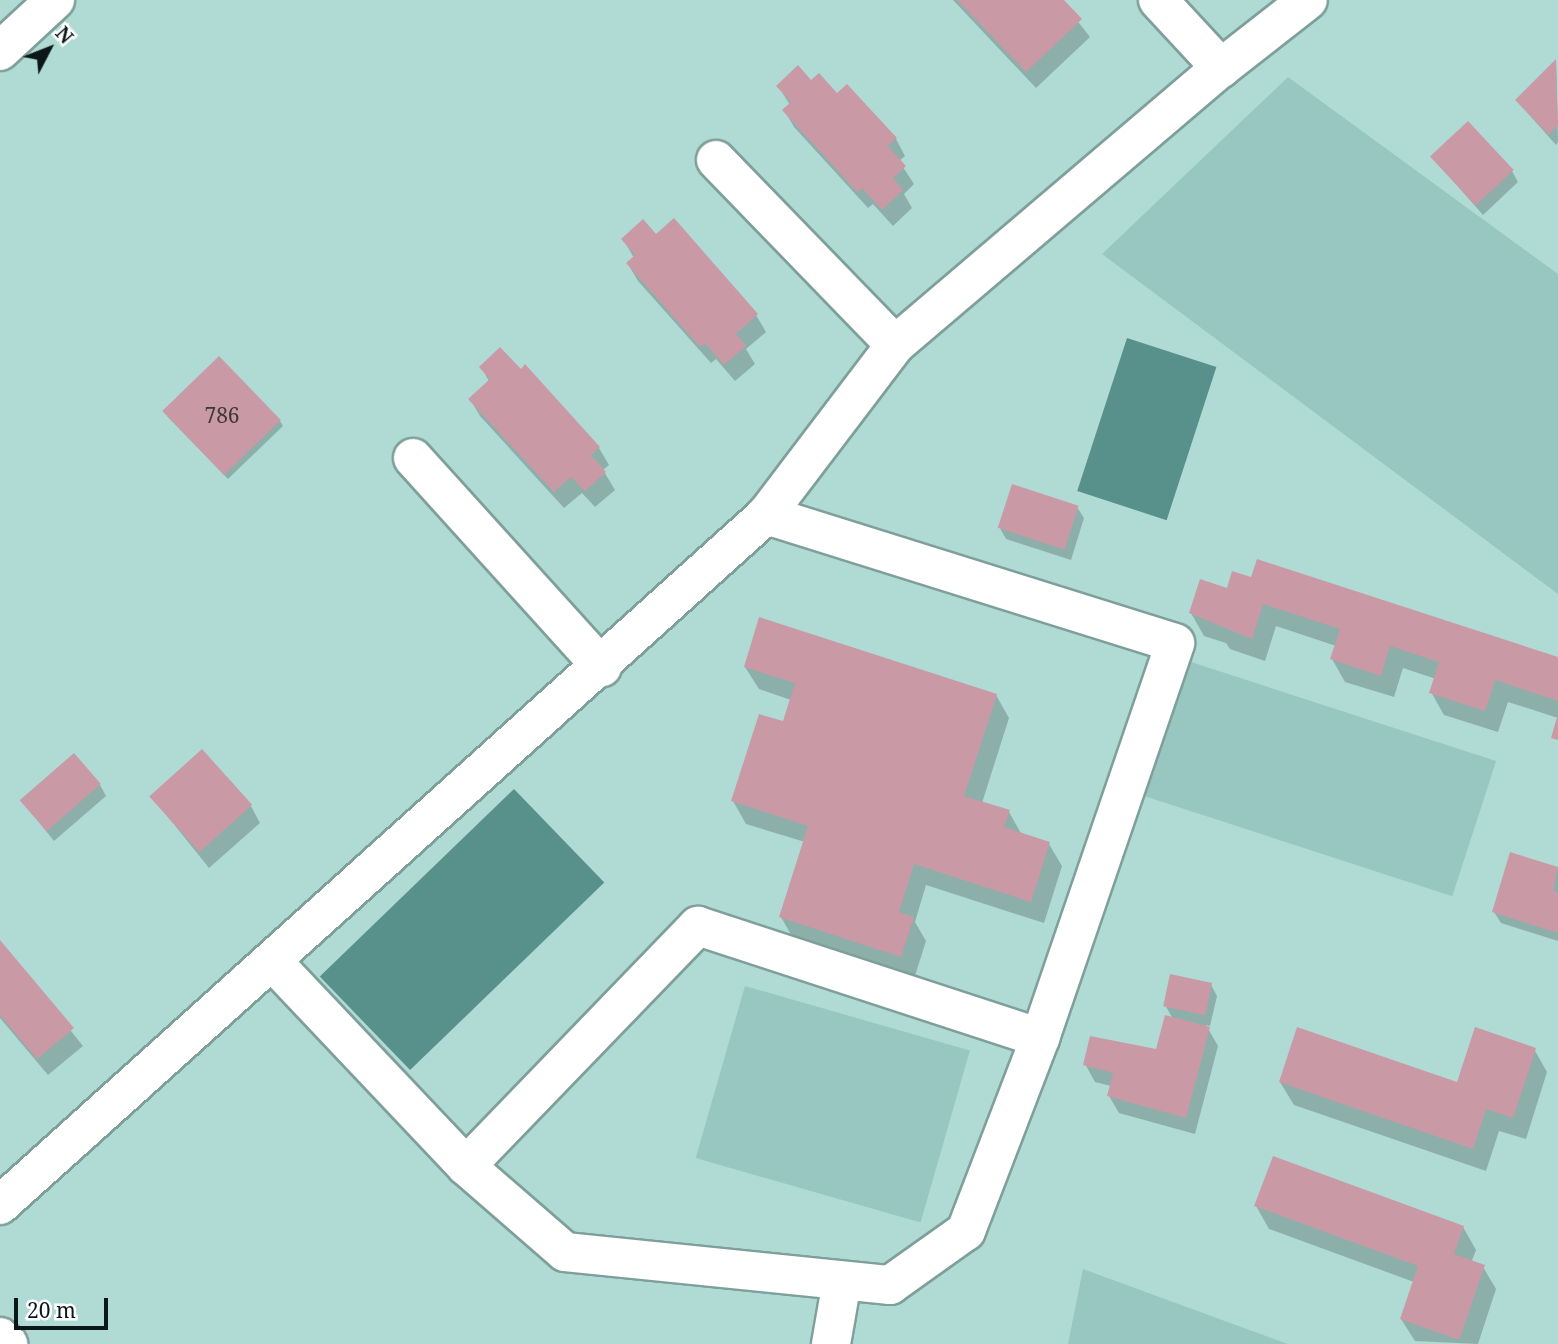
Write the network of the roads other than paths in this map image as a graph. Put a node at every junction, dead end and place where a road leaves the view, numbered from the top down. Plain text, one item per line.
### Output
1 (55, 0) edge
2 (1158, 0) edge
3 (1308, 0) edge
4 (0, 51) edge
5 (1221, 68) junction
6 (716, 160) dead end
7 (895, 345) junction
8 (413, 458) dead end
9 (766, 515) junction
10 (602, 667) junction
11 (274, 963) junction
12 (1040, 1038) junction
13 (466, 1166) junction
14 (0, 1205) edge
15 (842, 1281) junction
16 (0, 1337) edge
17 (8, 1344) edge
18 (831, 1344) edge

1 - 4 street
2 - 5 street
3 - 5 street
5 - 7 street
6 - 7 street
7 - 9 street
8 - 10 street
9 - 10 street
9 - 12 street
10 - 11 street
11 - 13 street
11 - 14 street
12 - 13 street
12 - 15 street
13 - 15 street
15 - 18 street
16 - 17 street

